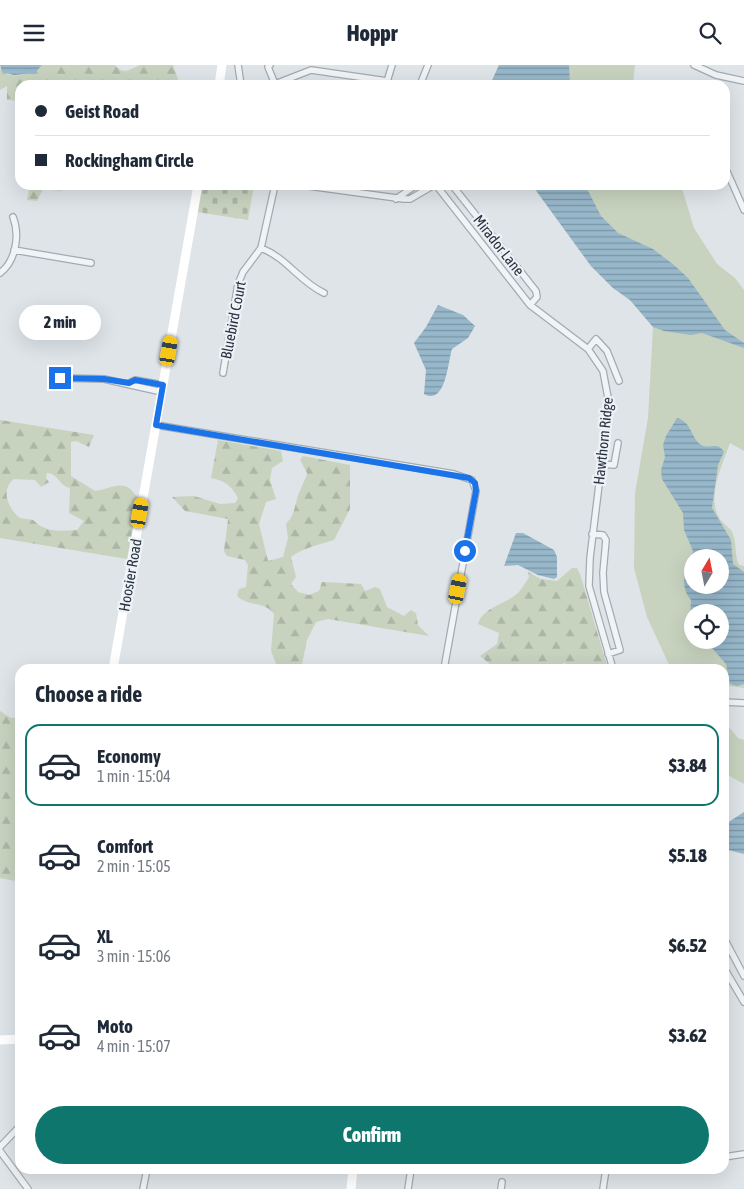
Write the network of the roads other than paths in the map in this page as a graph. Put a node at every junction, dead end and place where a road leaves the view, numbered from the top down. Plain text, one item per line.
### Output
1 (222, 65) edge
2 (238, 65) edge
3 (270, 65) edge
4 (392, 65) edge
5 (428, 65) edge
6 (694, 65) edge
7 (220, 80) edge
8 (240, 80) edge
9 (273, 80) edge
10 (285, 80) edge
11 (369, 80) edge
12 (387, 80) edge
13 (422, 80) edge
14 (744, 81) edge
15 (730, 178) edge
16 (197, 190) edge
17 (274, 190) edge
18 (335, 190) edge
19 (409, 190) edge
20 (426, 190) edge
21 (439, 190) edge
22 (456, 190) edge
23 (396, 199) junction
24 (469, 206) junction
25 (744, 210) edge
26 (458, 213) junction
27 (14, 217) dead end
28 (261, 248) junction
29 (14, 250) junction
30 (92, 263) dead end
31 (0, 273) edge
32 (324, 293) dead end
33 (530, 305) junction
34 (588, 349) junction
35 (223, 373) dead end
36 (60, 378) dead end
37 (619, 381) dead end
38 (162, 388) junction
39 (156, 425) junction
40 (618, 443) dead end
41 (601, 464) junction
42 (592, 534) junction
43 (608, 654) junction
44 (114, 664) edge
45 (445, 664) edge
46 (611, 664) edge
47 (729, 702) edge
48 (744, 703) edge
49 (729, 948) edge
50 (729, 976) edge
51 (744, 976) edge
52 (744, 1001) edge
53 (3, 1040) edge
54 (15, 1044) edge
55 (15, 1130) edge
56 (0, 1147) edge
57 (0, 1151) edge
58 (744, 1154) edge
59 (729, 1156) edge
60 (15, 1171) edge
61 (17, 1174) edge
62 (146, 1174) edge
63 (352, 1174) edge
64 (410, 1174) edge
65 (606, 1174) edge
66 (28, 1189) edge
67 (143, 1189) edge
68 (351, 1189) edge
69 (408, 1189) edge
70 (604, 1189) edge

1 - 7 street
2 - 8 street
3 - 9 street
4 - 12 street
5 - 13 street
6 - 14 street
10 - 11 street
15 - 25 street
16 - 38 street, Hoosier Road
17 - 28 street, Bluebird Court
18 - 23 street
19 - 23 street
20 - 23 street
21 - 26 street, Hawthorn Ridge
22 - 24 street, Mirador Lane
24 - 26 street
24 - 33 street, Mirador Lane
26 - 33 street, Hawthorn Ridge
27 - 29 street
28 - 32 street
28 - 35 street, Bluebird Court
29 - 30 street
29 - 31 street
33 - 34 street, Hawthorn Ridge
34 - 37 street
34 - 41 street, Hawthorn Ridge
36 - 38 street
38 - 39 street, Hoosier Road
39 - 44 street, Hoosier Road
39 - 45 street
40 - 41 street
41 - 42 street, Hawthorn Ridge
42 - 43 street, Hawthorn Ridge
42 - 43 street
43 - 46 street, Hawthorn Ridge
47 - 48 street
49 - 51 street
50 - 52 street
53 - 54 street
55 - 56 street
57 - 60 street
58 - 59 street
61 - 66 street
62 - 67 street
63 - 68 street
64 - 69 street
65 - 70 street

